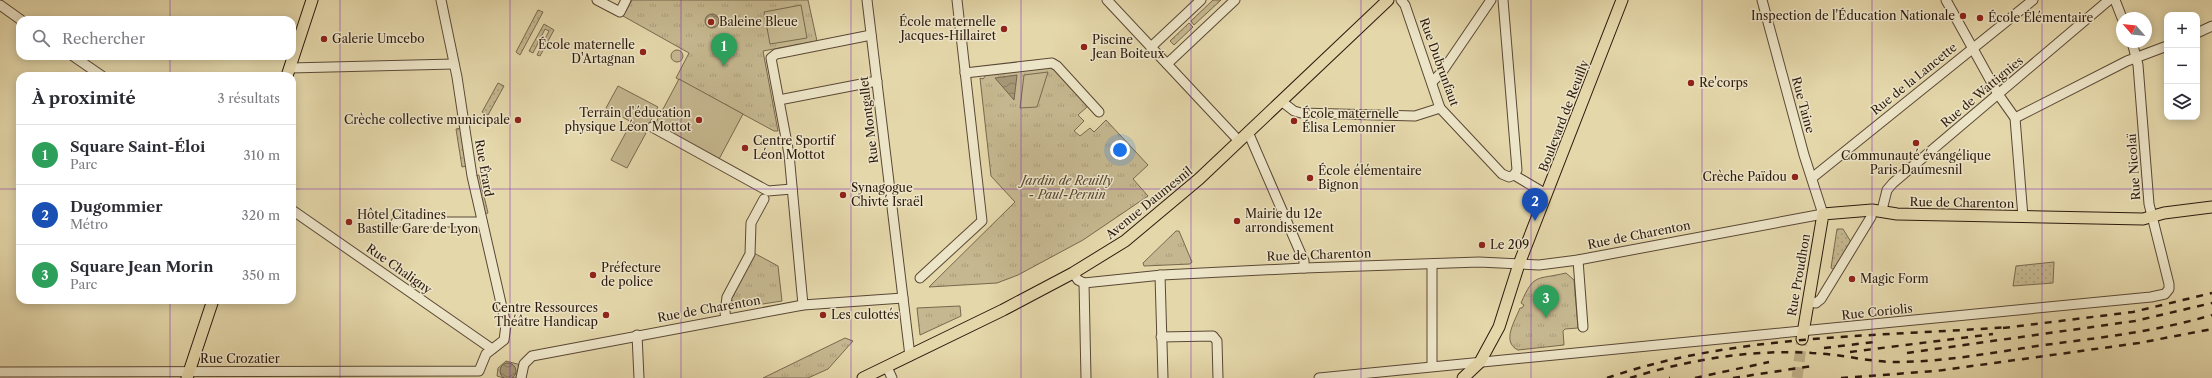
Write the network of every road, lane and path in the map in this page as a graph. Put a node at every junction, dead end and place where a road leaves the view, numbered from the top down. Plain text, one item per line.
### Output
1 (312, 0) edge
2 (441, 0) edge
3 (597, 0) edge
4 (626, 0) edge
5 (867, 0) edge
6 (956, 0) edge
7 (1107, 0) edge
8 (1201, 0) edge
9 (1234, 0) edge
10 (1388, 0) edge
11 (1401, 0) edge
12 (1491, 0) edge
13 (1503, 0) edge
14 (1622, 0) edge
15 (1762, 0) edge
16 (1946, 0) edge
17 (2033, 0) edge
18 (2109, 0) edge
19 (2115, 0) edge
20 (0, 5) edge
21 (2120, 12) edge
22 (16, 16) edge
23 (2212, 26) edge
24 (2200, 32) edge
25 (871, 35) junction
26 (1151, 47) junction
27 (1972, 47) junction
28 (2164, 47) edge
29 (296, 48) edge
30 (2134, 48) edge
31 (2137, 58) junction
32 (79, 60) edge
33 (292, 60) edge
34 (454, 64) junction
35 (1167, 64) junction
36 (96, 72) edge
37 (288, 72) edge
38 (965, 73) junction
39 (877, 81) junction
40 (1432, 82) junction
41 (1998, 94) junction
42 (779, 100) junction
43 (1281, 101) junction
44 (1440, 108) junction
45 (1099, 112) dead end
46 (2015, 118) junction
47 (652, 127) dead end
48 (1248, 132) junction
49 (1239, 141) junction
50 (1513, 176) junction
51 (1812, 178) junction
52 (792, 189) junction
53 (1541, 191) dead end
54 (764, 199) dead end
55 (2212, 207) edge
56 (1877, 210) junction
57 (296, 213) edge
58 (1823, 214) junction
59 (2023, 217) junction
60 (2153, 218) junction
61 (396, 222) dead end
62 (482, 222) junction
63 (1578, 260) junction
64 (1432, 264) junction
65 (1520, 264) junction
66 (1304, 268) junction
67 (1073, 273) junction
68 (1160, 275) junction
69 (920, 278) dead end
70 (1084, 283) junction
71 (2169, 290) joint
72 (903, 298) junction
73 (1808, 302) junction
74 (212, 304) edge
75 (803, 305) junction
76 (726, 319) junction
77 (1583, 327) dead end
78 (637, 335) junction
79 (1802, 335) junction
80 (1161, 337) junction
81 (492, 348) junction
82 (910, 356) junction
83 (1480, 362) junction
84 (1432, 366) junction
85 (887, 367) junction
86 (0, 372) edge
87 (189, 375) edge
88 (269, 375) edge
89 (329, 375) edge
90 (521, 378) edge
91 (639, 378) edge
92 (863, 378) edge
93 (892, 378) edge
94 (1086, 378) edge
95 (1163, 378) edge
96 (1218, 378) edge
97 (1319, 378) edge
98 (1463, 378) edge

1 - 29 main road
2 - 34 street, Rue Érard
3 - 4 street
5 - 25 street, Rue Montgallet
6 - 38 street
7 - 26 street
8 - 26 street
9 - 35 street
10 - 43 main road, Avenue Daumesnil
11 - 40 street, Rue Dubrunfaut
12 - 40 street
13 - 50 street
14 - 65 main road, Boulevard de Reuilly
15 - 51 street, Rue Taine
16 - 27 street
17 - 27 street, Rue de la Lancette
18 - 41 street, Rue de Wattignies
19 - 21 street
20 - 22 street
23 - 24 street
25 - 39 street, Rue Montgallet
25 - 42 street
26 - 35 street
27 - 41 street
27 - 51 street, Rue de la Lancette
28 - 31 street
30 - 31 street, Rue Nicolaï
31 - 46 street
31 - 60 street, Rue Nicolaï
32 - 36 street
33 - 37 main road
34 - 37 street
34 - 62 street, Rue Érard
35 - 49 street
38 - 45 street
38 - 69 street
39 - 42 street
39 - 72 street, Rue Montgallet
40 - 44 street, Rue Dubrunfaut
41 - 46 street
41 - 56 street, Rue de Wattignies
42 - 52 street
43 - 44 street
43 - 48 main road, Avenue Daumesnil
44 - 50 street, Rue Dubrunfaut
46 - 59 street
47 - 52 street
48 - 49 main road, Avenue Daumesnil
48 - 66 street
49 - 67 main road, Avenue Daumesnil
50 - 53 street, Rue Dubrunfaut
51 - 58 street, Rue Taine
52 - 75 street
54 - 76 street
55 - 60 main road, Rue de Charenton
56 - 58 main road, Rue de Charenton
56 - 59 main road, Rue de Charenton
56 - 73 street, Rue de Wattignies
57 - 81 street, Rue Chaligny
58 - 63 street, Rue de Charenton
58 - 73 main road, Rue Proudhon
59 - 60 main road, Rue de Charenton
60 - 71 street, Rue Nicolaï
61 - 62 street
62 - 81 street, Rue Érard
63 - 65 street, Rue de Charenton
63 - 77 street
64 - 65 street, Rue de Charenton
64 - 66 street, Rue de Charenton
64 - 84 street
65 - 83 main road, Boulevard de Reuilly
66 - 68 street, Rue de Charenton
67 - 70 street
67 - 82 main road, Avenue Daumesnil
68 - 70 street, Rue de Charenton
68 - 80 street
70 - 94 street
71 - 79 street, Rue Coriolis
72 - 75 street, Rue de Charenton
72 - 82 street, Rue Montgallet
73 - 79 main road, Rue Proudhon
74 - 87 main road
75 - 76 street, Rue de Charenton
76 - 78 street, Rue de Charenton
78 - 90 street, Rue de Charenton
78 - 91 street
79 - 83 street, Rue Coriolis
80 - 95 street
80 - 96 street
81 - 89 street, Rue Crozatier
82 - 85 main road, Avenue Daumesnil
83 - 84 street, Rue Coriolis
83 - 98 main road, Boulevard de Reuilly
84 - 97 street, Rue Coriolis
85 - 92 main road, Avenue Daumesnil
85 - 93 street
86 - 87 street, Rue Crozatier
87 - 88 street, Rue Crozatier
88 - 89 street, Rue Crozatier

